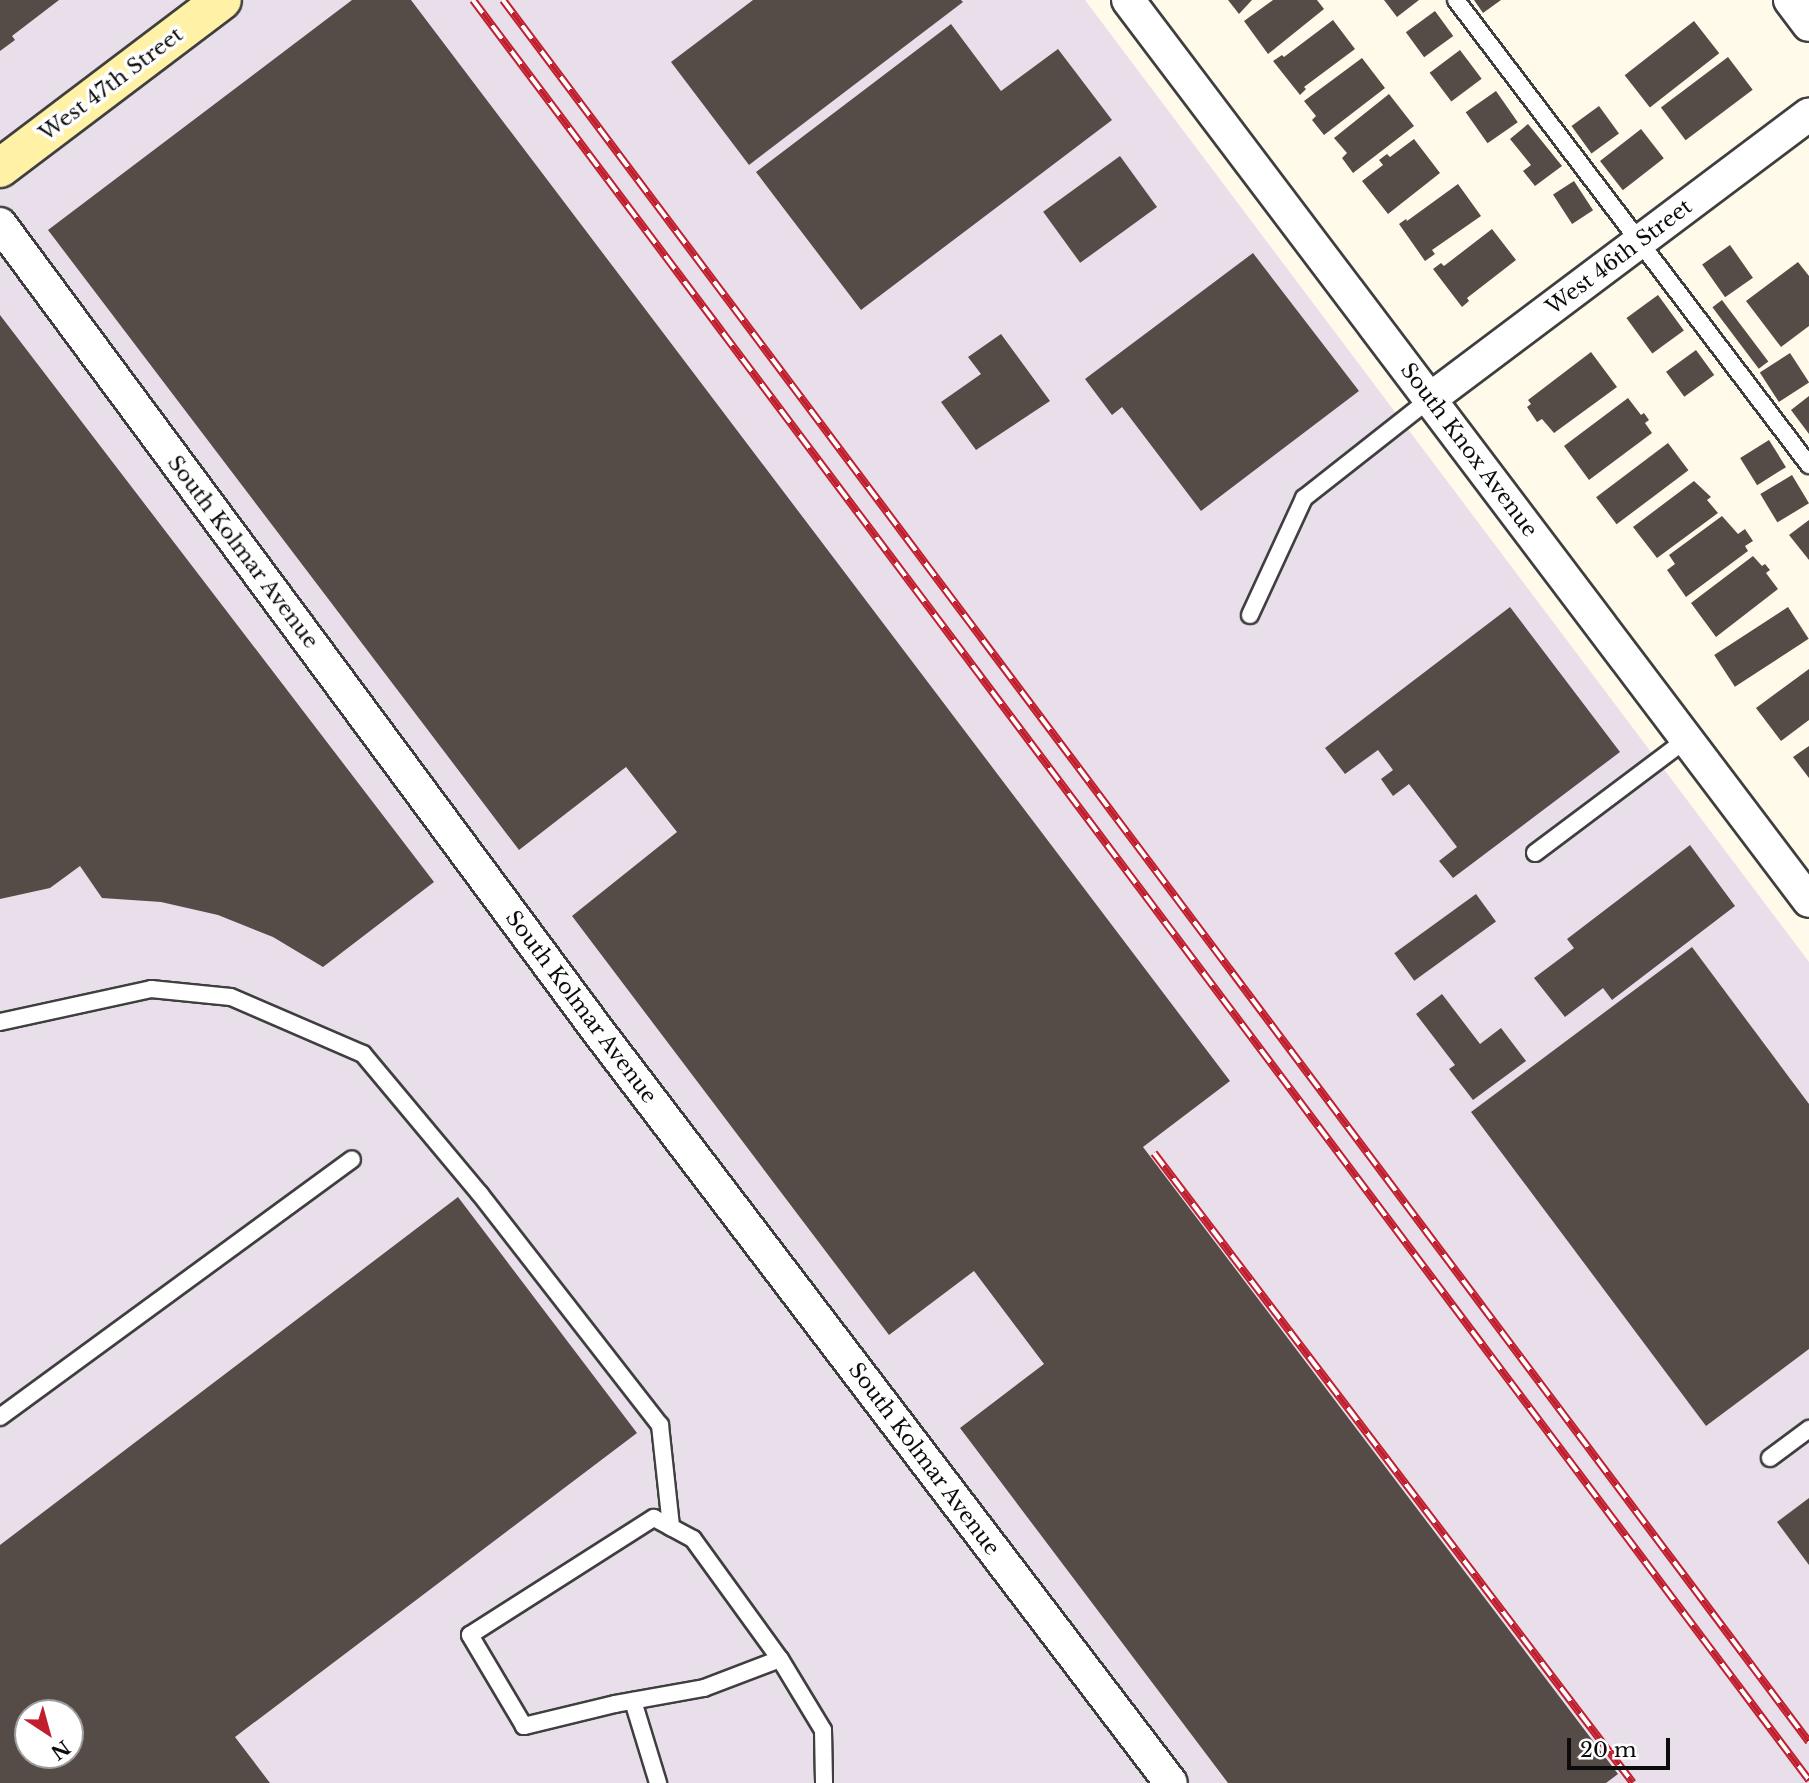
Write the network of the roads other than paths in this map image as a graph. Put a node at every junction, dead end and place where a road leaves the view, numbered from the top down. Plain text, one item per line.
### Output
1 (222, 0) edge
2 (1128, 0) edge
3 (1456, 0) edge
4 (1790, 0) edge
5 (1809, 25) edge
6 (1809, 114) edge
7 (0, 168) edge
8 (0, 224) edge
9 (1639, 242) junction
10 (1430, 400) junction
11 (1809, 465) edge
12 (1250, 615) dead end
13 (1687, 739) junction
14 (1535, 853) dead end
15 (1809, 901) edge
16 (0, 1022) edge
17 (352, 1159) dead end
18 (0, 1417) edge
19 (1809, 1429) edge
20 (1770, 1458) dead end
21 (671, 1527) junction
22 (780, 1659) junction
23 (633, 1701) junction
24 (658, 1783) edge
25 (824, 1783) edge
26 (1171, 1783) edge

1 - 7 main road, West 47th Street
2 - 10 street, South Knox Avenue
3 - 9 lane
4 - 5 street
6 - 9 street, West 46th Street
8 - 26 street, South Kolmar Avenue
9 - 10 street, West 46th Street
9 - 11 lane
10 - 12 lane
10 - 13 street, South Knox Avenue
13 - 14 lane
13 - 15 street, South Knox Avenue
16 - 21 lane
17 - 18 lane
19 - 20 lane
21 - 22 lane
21 - 23 lane
22 - 23 lane
22 - 25 lane
23 - 24 lane

